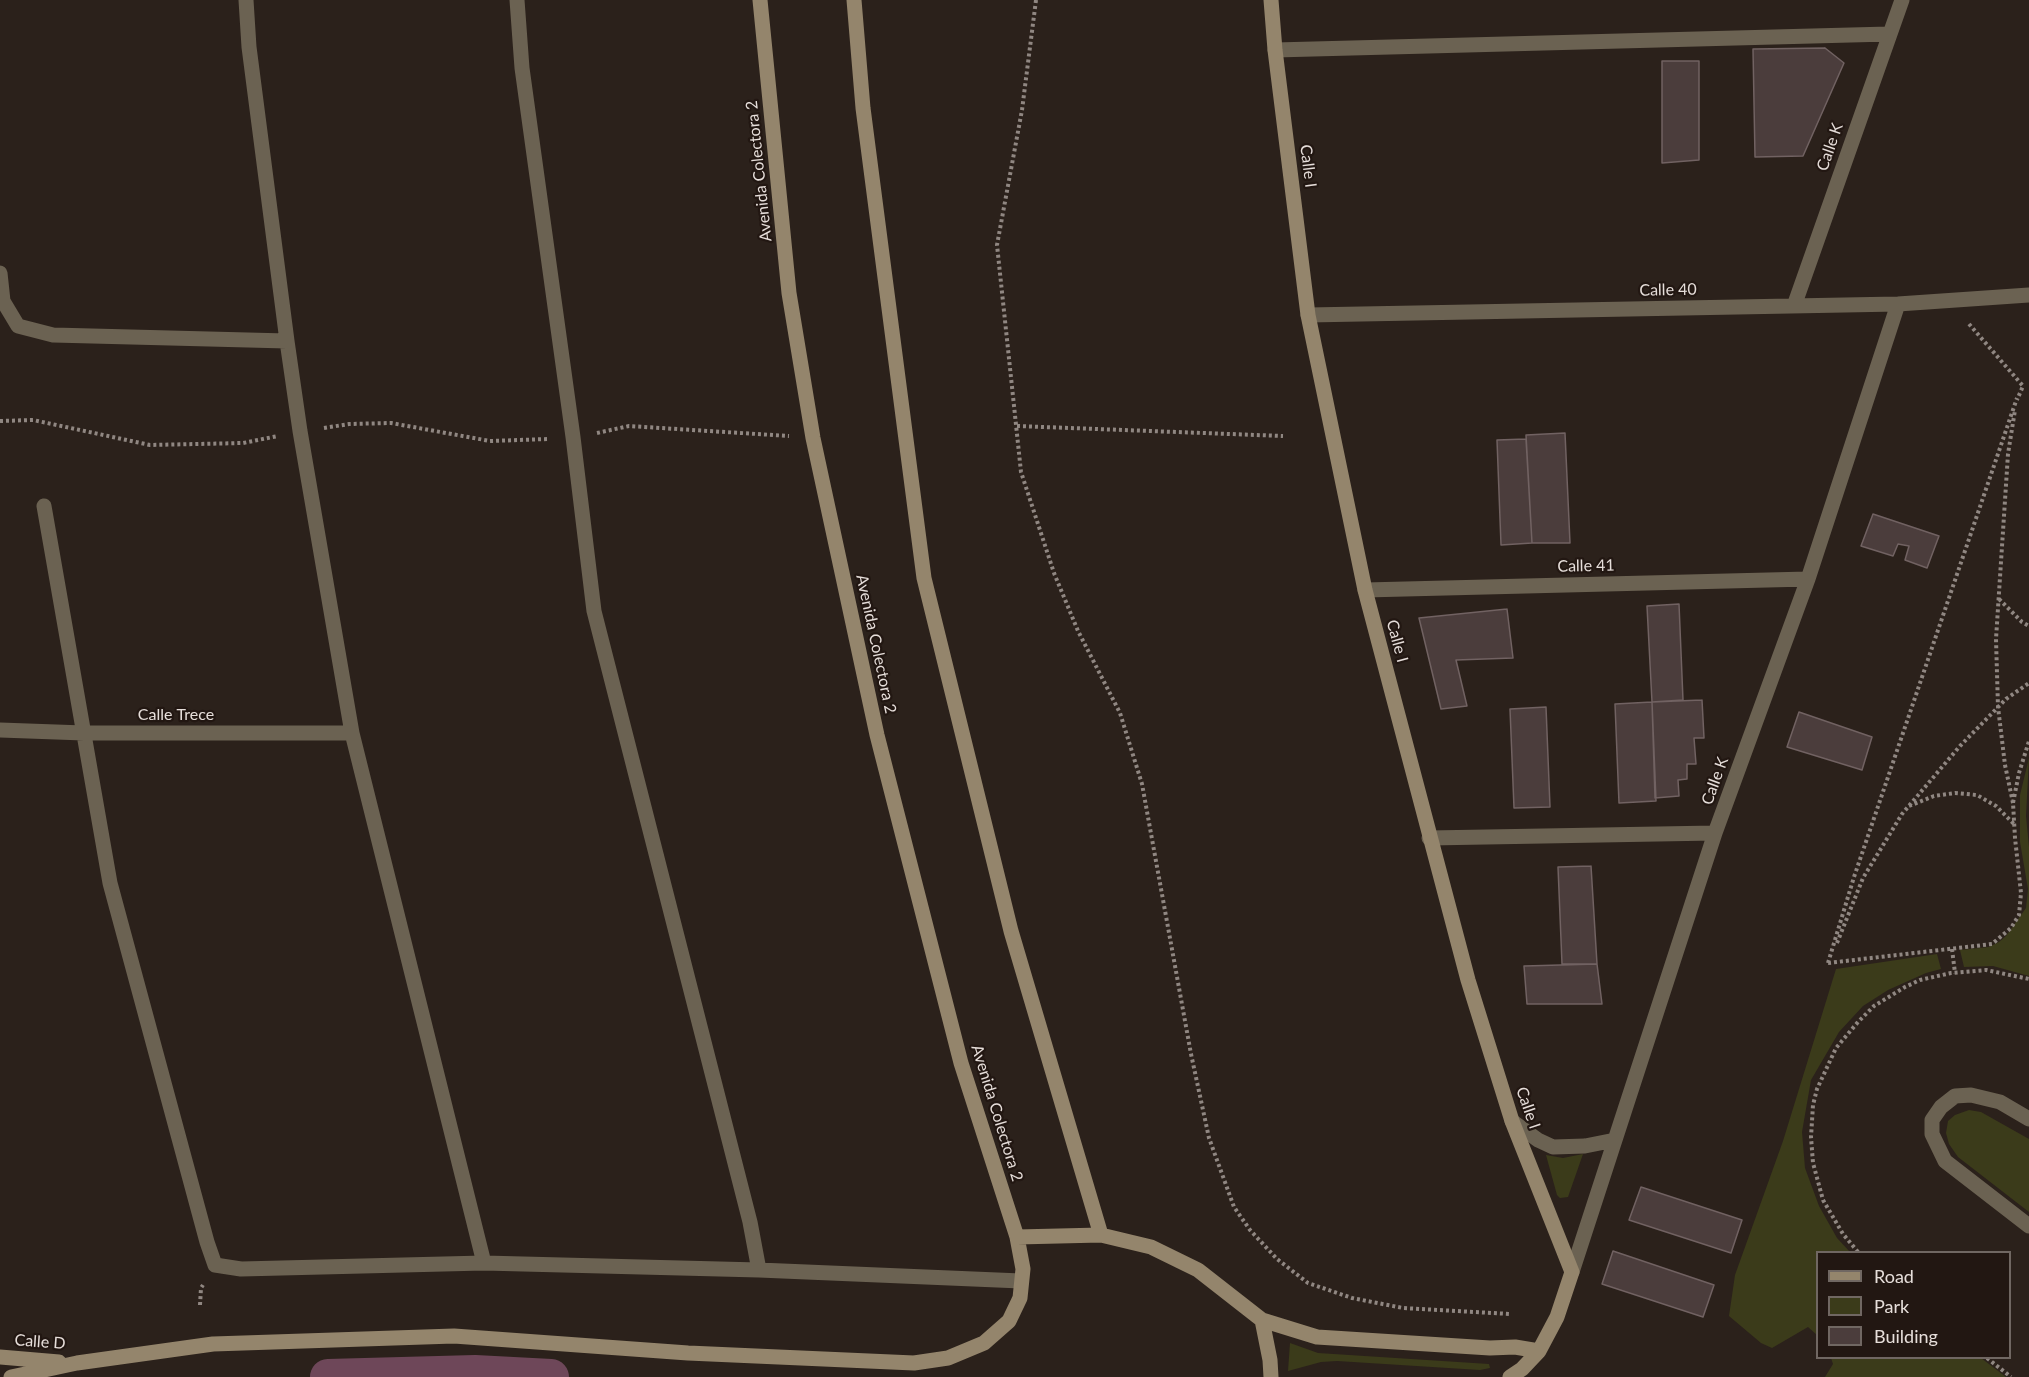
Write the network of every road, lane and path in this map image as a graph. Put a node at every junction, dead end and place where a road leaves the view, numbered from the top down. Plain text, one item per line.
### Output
1 (246, 0) edge
2 (517, 0) edge
3 (760, 0) edge
4 (854, 0) edge
5 (1036, 0) edge
6 (1271, 0) edge
7 (1902, 0) edge
8 (1889, 34) junction
9 (1275, 50) junction
10 (0, 273) edge
11 (2029, 295) edge
12 (1949, 301) junction
13 (1898, 304) junction
14 (1794, 306) junction
15 (1308, 315) junction
16 (287, 341) junction
17 (2017, 398) junction
18 (0, 421) edge
19 (1017, 426) junction
20 (300, 431) junction
21 (1283, 436) dead end
22 (573, 437) junction
23 (813, 438) junction
24 (44, 506) dead end
25 (1808, 579) junction
26 (1365, 590) junction
27 (1999, 598) junction
28 (2029, 626) edge
29 (2029, 683) edge
30 (1998, 707) junction
31 (0, 730) edge
32 (84, 733) junction
33 (352, 733) junction
34 (2029, 741) edge
35 (2013, 803) junction
36 (1908, 806) junction
37 (2014, 825) junction
38 (1715, 832) junction
39 (1430, 838) junction
40 (1952, 949) junction
41 (1828, 963) junction
42 (1955, 973) junction
43 (2029, 979) edge
44 (2029, 1119) edge
45 (1512, 1121) junction
46 (1615, 1140) junction
47 (2029, 1226) edge
48 (1101, 1235) junction
49 (1017, 1237) junction
50 (1857, 1251) edge
51 (484, 1263) junction
52 (759, 1270) junction
53 (1572, 1272) junction
54 (1021, 1281) junction
55 (1511, 1314) dead end
56 (1262, 1320) junction
57 (1539, 1351) junction
58 (0, 1357) edge
59 (1988, 1359) edge
60 (77, 1363) junction
61 (11, 1377) edge
62 (1271, 1377) edge
63 (1509, 1377) edge
64 (2011, 1377) edge

1 - 16 street
2 - 22 street
3 - 23 street, Avenida Colectora 2
4 - 48 street
5 - 19 path
6 - 9 street, Calle I
7 - 8 street, Calle K
8 - 9 street
8 - 14 street, Calle K
9 - 15 street, Calle I
10 - 16 street
11 - 12 street, Calle 40
12 - 13 street, Calle 40
12 - 17 path
13 - 14 street, Calle 40
13 - 25 street, Calle K
14 - 15 street, Calle 40
15 - 26 street, Calle I
16 - 20 street
17 - 27 path
17 - 41 path
18 - 20 path
19 - 21 path
19 - 55 path
20 - 22 path
20 - 33 street
22 - 23 path
22 - 52 street
23 - 49 street, Avenida Colectora 2
24 - 32 street
25 - 26 street, Calle 41
25 - 38 street, Calle K
26 - 39 street, Calle I
27 - 28 path
27 - 30 path
29 - 30 path
30 - 35 path
30 - 36 path
31 - 32 street, Calle Trece
32 - 33 street, Calle Trece
32 - 51 street
33 - 51 street
34 - 35 path
35 - 37 path
36 - 37 path
36 - 41 path
37 - 40 path
38 - 39 street
38 - 46 street, Calle K
39 - 45 street, Calle I
40 - 41 path
40 - 42 path
42 - 43 path
42 - 50 path
44 - 47 street
45 - 46 street
45 - 53 street, Calle I
46 - 53 street, Calle K
48 - 49 street
48 - 56 street
49 - 54 street, Avenida Colectora 2
51 - 52 street
52 - 54 street
53 - 57 street
54 - 60 street, Avenida Colectora 2
56 - 57 street
56 - 62 street
57 - 63 street
58 - 60 street, Calle D
59 - 64 path
60 - 61 street

